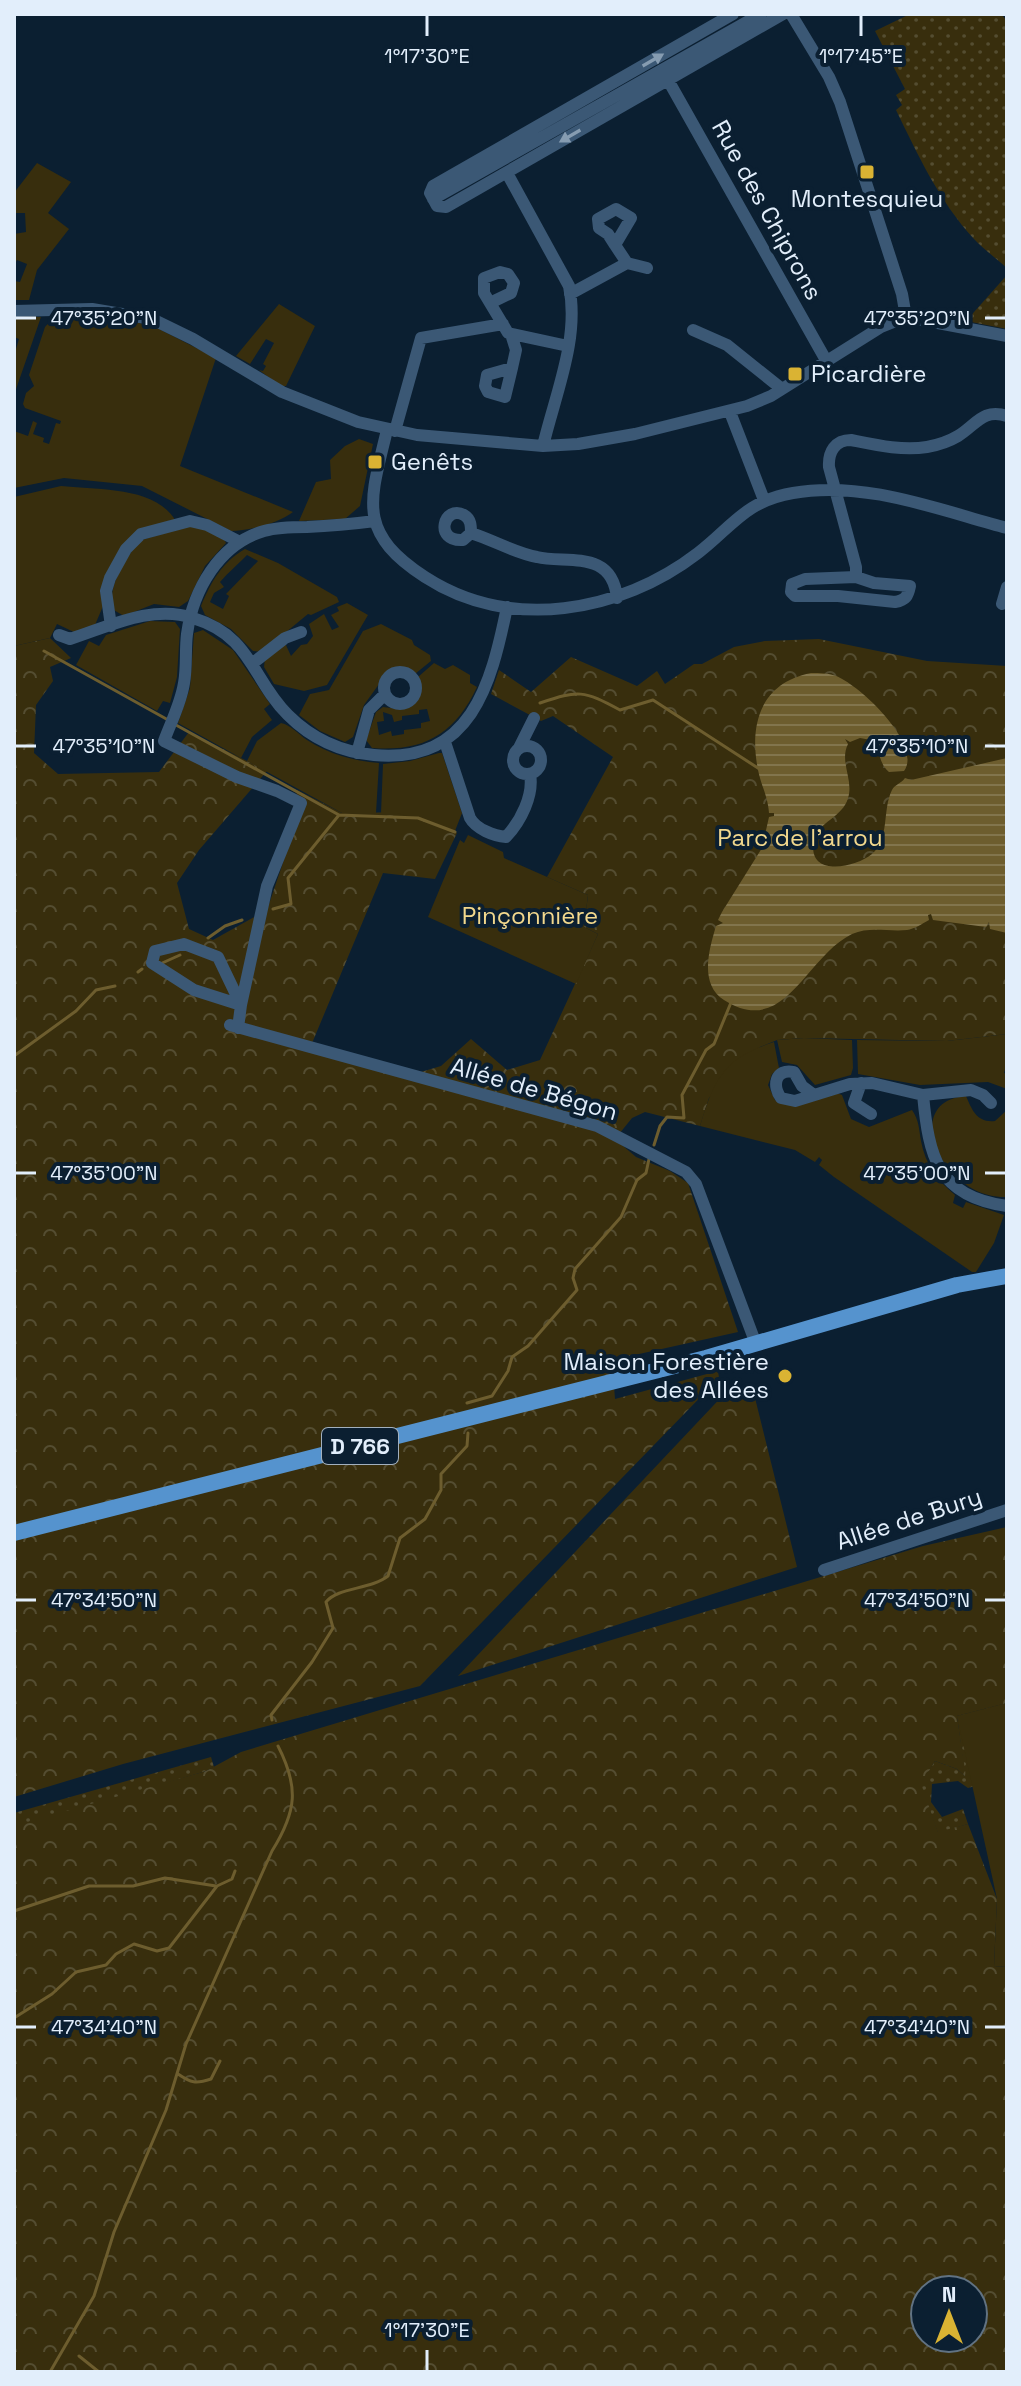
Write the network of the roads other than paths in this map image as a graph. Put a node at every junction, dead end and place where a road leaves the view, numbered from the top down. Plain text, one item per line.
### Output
1 (733, 14) edge
2 (761, 14) edge
3 (783, 14) edge
4 (791, 14) edge
5 (668, 80) junction
6 (609, 100) junction
7 (507, 173) junction
8 (615, 245) dead end
9 (627, 263) junction
10 (647, 268) dead end
11 (570, 294) junction
12 (490, 303) dead end
13 (14, 311) edge
14 (906, 317) junction
15 (507, 329) junction
16 (693, 330) dead end
17 (1007, 336) edge
18 (568, 346) junction
19 (827, 362) junction
20 (512, 368) dead end
21 (782, 389) junction
22 (730, 412) junction
23 (1007, 416) edge
24 (391, 431) junction
25 (543, 446) junction
26 (836, 491) junction
27 (764, 500) junction
28 (375, 521) junction
29 (1007, 528) edge
30 (471, 533) dead end
31 (240, 542) junction
32 (858, 578) junction
33 (1007, 587) edge
34 (617, 598) junction
35 (859, 598) junction
36 (1002, 604) dead end
37 (507, 607) junction
38 (190, 616) junction
39 (111, 626) junction
40 (301, 632) dead end
41 (59, 635) dead end
42 (253, 663) junction
43 (385, 694) dead end
44 (534, 718) dead end
45 (445, 742) junction
46 (519, 748) junction
47 (357, 753) junction
48 (530, 774) junction
49 (241, 1005) junction
50 (861, 1083) junction
51 (814, 1095) dead end
52 (923, 1095) junction
53 (991, 1103) dead end
54 (871, 1114) dead end
55 (1007, 1206) edge
56 (1007, 1276) edge
57 (756, 1344) junction
58 (1007, 1510) edge
59 (14, 1533) edge
60 (824, 1570) dead end

6 -> 1 street
2 - 6 street
3 - 5 street
4 - 14 street
5 - 6 street
5 - 19 street, Rue des Chiprons
6 -> 7 street
6 - 7 street
7 - 11 street
8 - 9 street
9 - 10 street
9 - 11 street
11 - 18 street
12 - 15 street
13 - 24 street
14 - 17 street
14 - 19 street
15 - 18 street
15 - 20 street
15 - 24 street
16 - 21 street
18 - 25 street
19 - 21 street
21 - 22 street
22 - 25 street
22 - 27 street
23 - 26 street
24 - 25 street
24 - 28 street
26 - 27 street
26 - 29 street
26 - 32 street
27 - 34 street
28 - 31 street
28 - 37 street
30 - 34 street
31 - 38 street
31 - 39 street
32 - 35 street
32 - 35 street
32 - 35 street
33 - 36 street
34 - 37 street
37 - 45 street
38 - 39 street
38 - 42 street
38 - 49 street
39 - 41 street
40 - 42 street
42 - 47 street
43 - 47 street
44 - 46 street
45 - 47 street
45 - 48 street
46 - 48 street
46 - 48 street
49 - 49 street
49 - 57 street, Allée de Bégon
50 - 51 street
50 - 52 street
50 - 54 street
52 - 53 street
52 - 55 street
56 - 57 main road, D 766
57 - 59 main road, D 766
58 - 60 street, Allée de Bury

